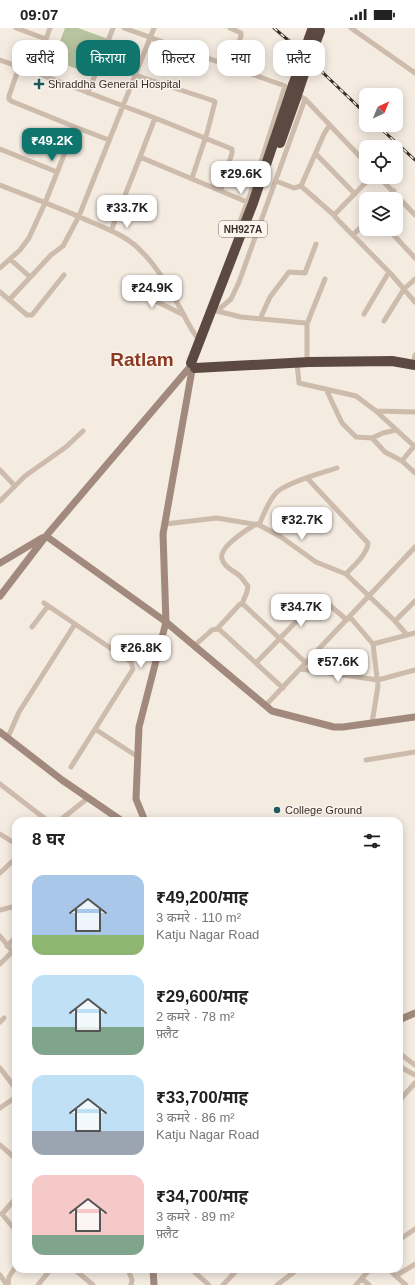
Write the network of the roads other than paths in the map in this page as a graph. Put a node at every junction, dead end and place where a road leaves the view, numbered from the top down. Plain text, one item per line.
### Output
1 (16, 28) edge
2 (50, 28) edge
3 (113, 28) edge
4 (124, 28) edge
5 (154, 28) edge
6 (230, 28) edge
7 (351, 28) edge
8 (316, 29) edge
9 (151, 37) junction
10 (46, 39) joint
11 (240, 40) edge
12 (0, 60) edge
13 (217, 62) edge
14 (140, 63) edge
15 (12, 64) edge
16 (415, 73) edge
17 (16, 76) edge
18 (44, 76) edge
19 (135, 76) edge
20 (138, 76) edge
21 (254, 76) edge
22 (295, 92) junction
23 (88, 93) junction
24 (122, 106) junction
25 (155, 118) junction
26 (329, 126) junction
27 (75, 127) junction
28 (206, 137) junction
29 (109, 140) junction
30 (0, 149) edge
31 (316, 154) junction
32 (140, 157) junction
33 (359, 157) edge
34 (57, 172) junction
35 (192, 178) junction
36 (276, 181) junction
37 (365, 184) edge
38 (386, 184) edge
39 (0, 185) edge
40 (301, 186) junction
41 (221, 190) junction
42 (394, 191) joint
43 (356, 194) junction
44 (247, 202) junction
45 (45, 203) junction
46 (415, 214) edge
47 (334, 215) junction
48 (79, 216) junction
49 (359, 229) edge
50 (112, 231) junction
51 (353, 235) junction
52 (395, 236) edge
53 (316, 244) dead end
54 (415, 258) edge
55 (10, 259) junction
56 (0, 268) edge
57 (389, 272) junction
58 (64, 274) dead end
59 (30, 277) junction
60 (325, 279) dead end
61 (415, 279) edge
62 (127, 287) dead end
63 (404, 289) junction
64 (0, 292) edge
65 (9, 300) junction
66 (415, 302) edge
67 (214, 309) junction
68 (364, 314) dead end
69 (184, 315) junction
70 (260, 319) junction
71 (384, 321) dead end
72 (306, 324) junction
73 (199, 340) junction
74 (415, 360) edge
75 (304, 361) junction
76 (193, 366) junction
77 (326, 389) junction
78 (376, 412) junction
79 (415, 412) edge
80 (396, 430) junction
81 (83, 431) dead end
82 (372, 438) junction
83 (415, 446) edge
84 (402, 462) junction
85 (338, 468) dead end
86 (0, 470) edge
87 (415, 473) edge
88 (307, 478) junction
89 (15, 486) junction
90 (0, 501) edge
91 (165, 524) junction
92 (258, 525) junction
93 (46, 536) junction
94 (415, 547) edge
95 (0, 563) edge
96 (346, 574) junction
97 (0, 596) edge
98 (370, 596) junction
99 (415, 601) edge
100 (242, 604) junction
101 (348, 619) junction
102 (395, 621) junction
103 (166, 622) junction
104 (75, 624) junction
105 (32, 627) dead end
106 (217, 629) junction
107 (415, 633) edge
108 (407, 636) junction
109 (279, 638) junction
110 (373, 644) junction
111 (194, 646) junction
112 (256, 663) junction
113 (306, 663) junction
114 (301, 669) junction
115 (415, 670) edge
116 (378, 680) junction
117 (283, 688) junction
118 (265, 706) junction
119 (415, 717) edge
120 (372, 723) junction
121 (95, 729) junction
122 (0, 732) edge
123 (8, 737) junction
124 (415, 752) edge
125 (138, 757) junction
126 (366, 760) dead end
127 (71, 766) dead end
128 (0, 784) edge
129 (88, 798) junction
130 (43, 817) edge
131 (64, 817) edge
132 (116, 817) edge
133 (143, 817) edge
134 (0, 834) edge
135 (12, 842) edge
136 (12, 862) edge
137 (0, 873) edge
138 (12, 907) edge
139 (0, 910) edge
140 (0, 936) edge
141 (12, 942) edge
142 (7, 946) junction
143 (12, 952) edge
144 (12, 955) edge
145 (0, 964) edge
146 (415, 1013) edge
147 (4, 1018) dead end
148 (403, 1018) edge
149 (0, 1022) edge
150 (403, 1055) edge
151 (415, 1065) edge
152 (0, 1068) edge
153 (403, 1068) edge
154 (415, 1075) edge
155 (6, 1076) junction
156 (0, 1080) edge
157 (415, 1083) edge
158 (12, 1084) edge
159 (403, 1096) edge
160 (12, 1100) edge
161 (0, 1108) edge
162 (0, 1145) edge
163 (12, 1156) edge
164 (12, 1202) edge
165 (1, 1213) edge
166 (12, 1225) edge
167 (415, 1229) edge
168 (403, 1237) edge
169 (415, 1264) edge
170 (12, 1272) edge
171 (403, 1272) edge
172 (48, 1273) edge
173 (79, 1273) edge
174 (129, 1273) edge
175 (153, 1273) edge
176 (196, 1273) edge
177 (234, 1273) edge
178 (293, 1273) edge
179 (367, 1273) edge
180 (393, 1273) edge
181 (401, 1273) edge
182 (0, 1275) edge
183 (396, 1276) junction
184 (362, 1279) junction
185 (8, 1285) edge
186 (38, 1285) edge
187 (93, 1285) edge
188 (131, 1285) edge
189 (154, 1285) edge
190 (209, 1285) edge
191 (223, 1285) edge
192 (277, 1285) edge
193 (356, 1285) edge
194 (369, 1285) edge
195 (406, 1285) edge

1 - 10 street
2 - 10 street
3 - 23 street
4 - 9 street
5 - 9 street
6 - 11 street
7 - 16 street
8 - 22 highway, NH927A, bridge
9 - 13 street
9 - 14 street
12 - 15 street
17 - 27 street
18 - 23 street
19 - 24 street
20 - 28 street
21 - 22 street
22 - 26 street
22 - 36 street
22 - 44 street
22 - 67 highway, NH927A
23 - 24 street
24 - 25 street
24 - 29 street
25 - 28 street
25 - 32 street
26 - 31 street
26 - 33 street
27 - 29 street
27 - 34 street
28 - 35 street
28 - 41 street
29 - 48 street
30 - 34 street
31 - 40 street
31 - 43 street
32 - 35 street
32 - 50 street
34 - 45 street
35 - 41 street
36 - 40 street
36 - 67 street
37 - 43 street
38 - 42 street
39 - 45 street
40 - 47 street
41 - 44 street
42 - 46 street
43 - 47 street
44 - 67 street
45 - 48 street
45 - 55 street
47 - 51 street
48 - 50 street
48 - 59 street
49 - 51 street
50 - 69 street
51 - 57 street
52 - 54 street
53 - 70 street
55 - 56 street
55 - 59 street
57 - 63 street
57 - 68 street
58 - 65 street
59 - 65 street
60 - 72 street
61 - 63 street
62 - 69 street
63 - 66 street
63 - 71 street
64 - 65 street
67 - 70 street
67 - 73 highway, NH927A
67 - 76 highway, NH927A
69 - 73 street
70 - 72 street
72 - 75 street
73 - 76 highway, NH927A
74 - 75 highway
75 - 76 highway
75 - 77 street
76 - 91 main road
76 - 93 main road
77 - 78 street
77 - 82 street
78 - 79 street
78 - 80 street
80 - 82 street
80 - 83 street
81 - 89 street
82 - 84 street
83 - 84 street
84 - 87 street
85 - 88 street
86 - 89 street
88 - 92 street
88 - 96 street
89 - 90 street
91 - 92 street
91 - 103 main road
92 - 96 street
92 - 100 street
93 - 95 main road
93 - 97 main road
93 - 103 main road
94 - 98 street
96 - 98 street
98 - 101 street
98 - 102 street
99 - 102 street
100 - 106 street
100 - 109 street
101 - 109 street
101 - 110 street
101 - 113 street
102 - 108 street
103 - 111 main road
103 - 125 main road
104 - 105 street
104 - 121 street
104 - 123 street
106 - 111 street
106 - 112 street
107 - 108 street
108 - 110 street
109 - 112 street
109 - 113 street
110 - 116 street
111 - 118 main road
112 - 117 street
113 - 114 street
114 - 116 street
114 - 117 street
115 - 116 street
116 - 120 street
117 - 118 street
118 - 120 main road
119 - 120 main road
121 - 125 street
121 - 127 street
122 - 123 main road
123 - 129 main road
124 - 126 street
125 - 133 main road
128 - 130 street
129 - 131 street
129 - 132 main road
134 - 135 street
136 - 137 street
138 - 139 street
140 - 142 street
141 - 142 street
142 - 143 street
144 - 145 street
146 - 148 main road
147 - 149 street
150 - 151 street
152 - 155 street
153 - 154 street
155 - 156 street
155 - 158 street
157 - 159 street
160 - 161 street
162 - 163 street
164 - 165 street
165 - 166 street
167 - 168 street
169 - 171 street
170 - 185 street
172 - 186 street
173 - 187 street
174 - 188 street
175 - 189 main road
176 - 190 street
177 - 191 street
178 - 192 street
179 - 184 street
180 - 183 street
181 - 183 street
182 - 185 street
183 - 195 street
184 - 193 street
184 - 194 street

